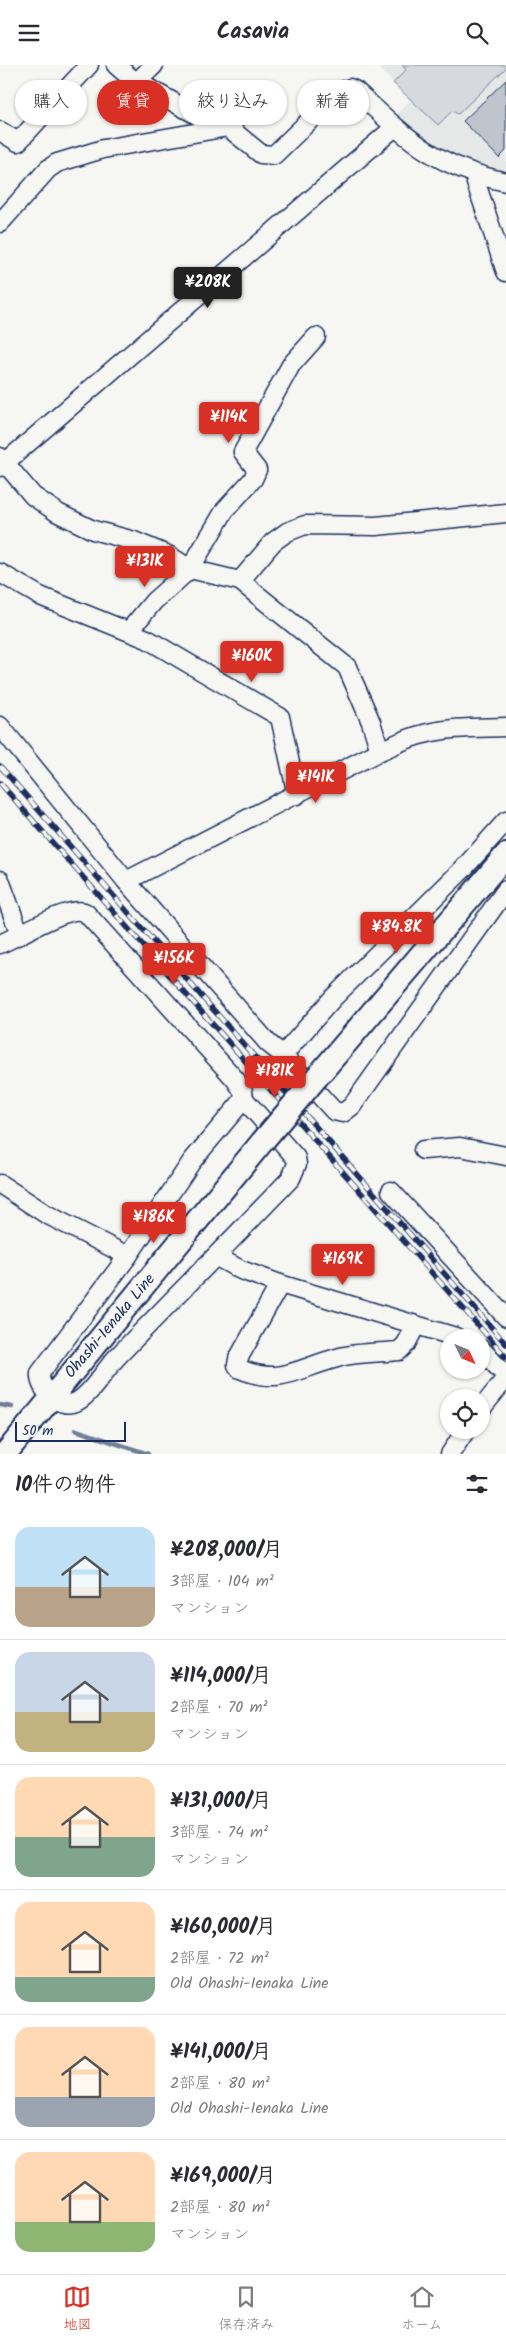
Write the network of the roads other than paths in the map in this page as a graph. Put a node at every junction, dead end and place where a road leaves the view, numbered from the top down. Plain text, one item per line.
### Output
1 (89, 65) edge
2 (116, 65) edge
3 (154, 65) edge
4 (135, 80) edge
5 (139, 80) edge
6 (169, 99) edge
7 (224, 127) junction
8 (395, 127) junction
9 (0, 131) edge
10 (476, 175) junction
11 (506, 182) edge
12 (0, 223) edge
13 (506, 272) edge
14 (316, 337) dead end
15 (2, 462) edge
16 (506, 513) edge
17 (190, 569) junction
18 (0, 573) edge
19 (240, 581) junction
20 (129, 631) junction
21 (0, 726) edge
22 (506, 727) edge
23 (380, 751) junction
24 (297, 795) junction
25 (506, 821) edge
26 (506, 855) edge
27 (0, 881) edge
28 (126, 881) junction
29 (506, 890) edge
30 (20, 935) junction
31 (0, 944) edge
32 (283, 1055) junction
33 (244, 1099) junction
34 (423, 1150) dead end
35 (506, 1156) edge
36 (0, 1184) edge
37 (391, 1191) dead end
38 (128, 1256) junction
39 (216, 1257) junction
40 (280, 1284) junction
41 (506, 1317) edge
42 (416, 1325) junction
43 (440, 1332) edge
44 (490, 1359) edge
45 (506, 1377) edge
46 (52, 1397) junction
47 (490, 1397) edge
48 (460, 1439) edge
49 (5, 1454) edge
50 (450, 1454) edge

1 - 9 street
2 - 4 street
3 - 5 street
6 - 7 street
7 - 8 street
7 - 12 street
8 - 10 street
8 - 15 street
10 - 11 street
10 - 13 street
14 - 17 street
15 - 17 street
16 - 19 street
17 - 19 street
17 - 20 street
18 - 20 street
19 - 23 street
20 - 24 street
21 - 28 street
22 - 23 street
23 - 24 street
24 - 28 street
25 - 32 street
26 - 46 main road, Ohashi-Ienaka Line, bridge
27 - 30 street
28 - 32 street
29 - 32 street
30 - 31 street
30 - 33 street
33 - 38 street
33 - 39 street
34 - 35 street
36 - 38 street
37 - 41 street
38 - 46 street
39 - 40 street
39 - 46 street
40 - 42 street
40 - 42 street
42 - 43 street
44 - 45 street
45 - 47 street
46 - 49 main road, Ohashi-Ienaka Line
48 - 50 street

